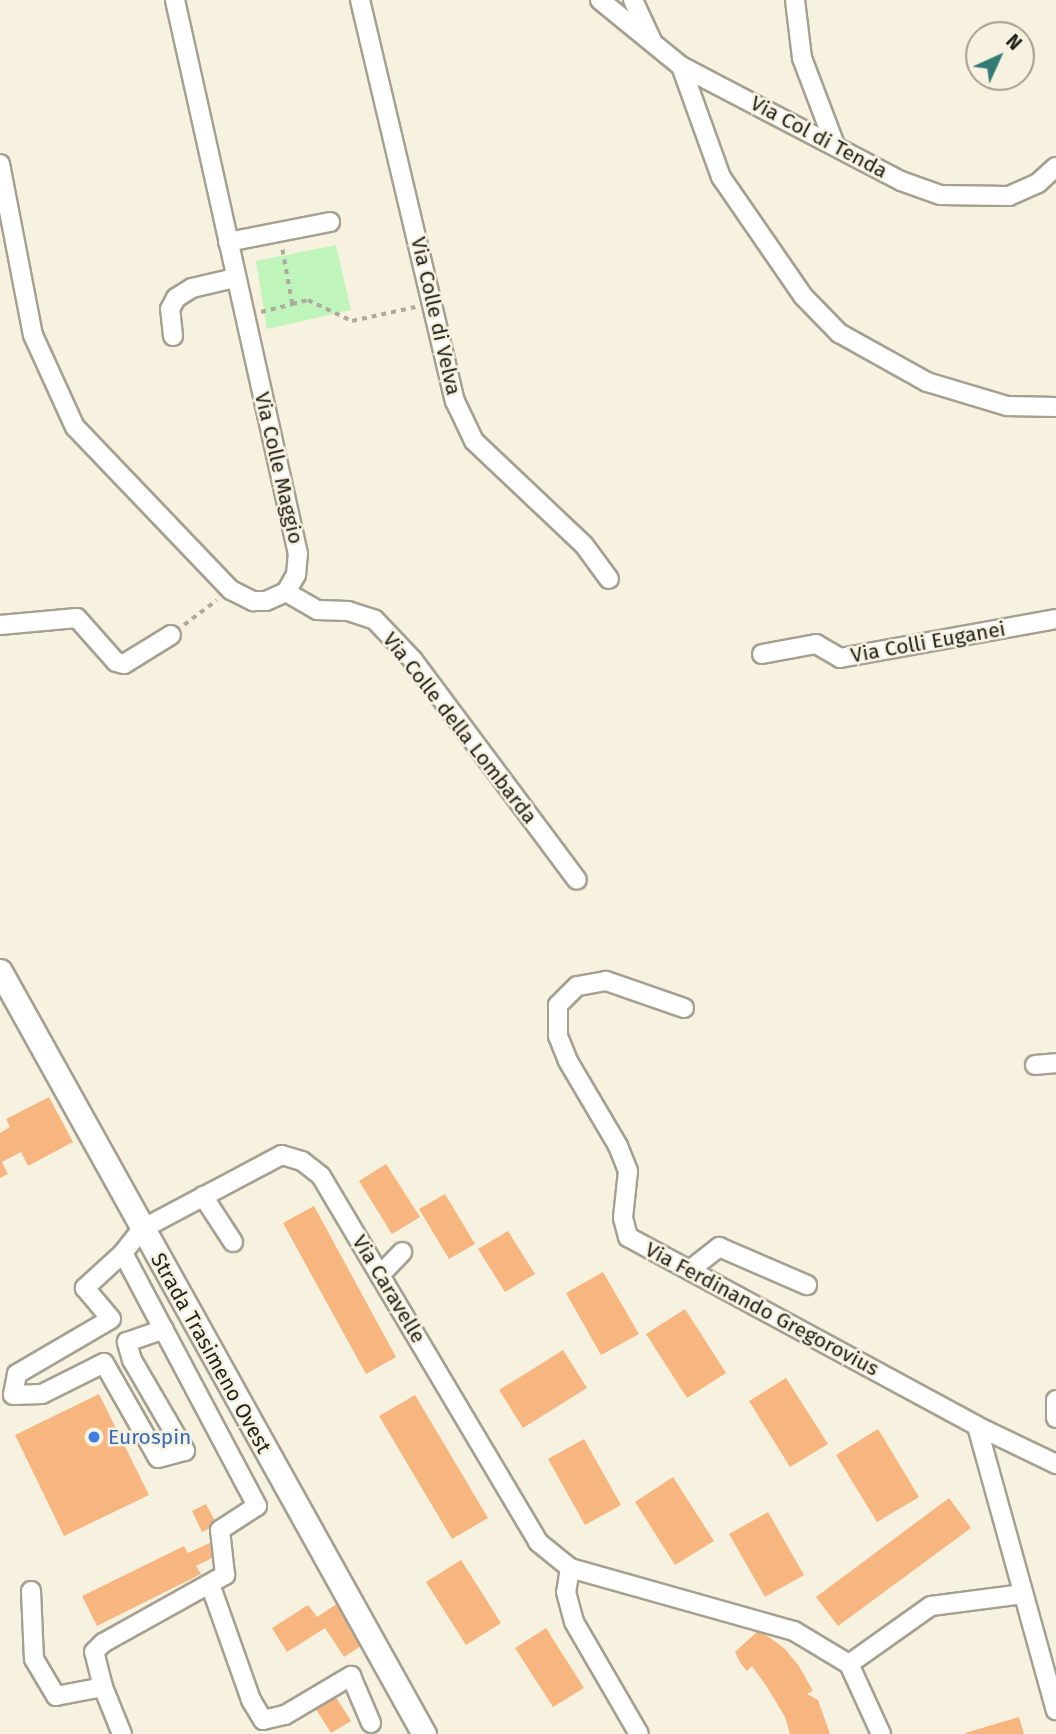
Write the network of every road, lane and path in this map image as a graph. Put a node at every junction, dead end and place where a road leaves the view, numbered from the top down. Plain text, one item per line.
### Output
1 (176, 0) edge
2 (360, 0) edge
3 (600, 0) edge
4 (633, 0) edge
5 (795, 0) edge
6 (656, 49) junction
7 (681, 66) junction
8 (835, 145) junction
9 (0, 164) edge
10 (1056, 167) edge
11 (330, 222) dead end
12 (279, 234) junction
13 (228, 242) junction
14 (235, 278) junction
15 (292, 304) junction
16 (417, 306) dead end
17 (244, 317) junction
18 (173, 336) dead end
19 (1056, 407) edge
20 (609, 579) dead end
21 (231, 590) junction
22 (286, 592) junction
23 (1056, 619) edge
24 (0, 625) edge
25 (171, 635) joint
26 (762, 654) dead end
27 (577, 880) dead end
28 (0, 971) edge
29 (684, 1008) dead end
30 (1056, 1063) edge
31 (1035, 1065) dead end
32 (203, 1196) junction
33 (142, 1230) junction
34 (233, 1242) dead end
35 (402, 1252) dead end
36 (123, 1253) junction
37 (691, 1269) junction
38 (380, 1275) junction
39 (807, 1286) dead end
40 (164, 1329) junction
41 (1056, 1399) edge
42 (1056, 1418) edge
43 (977, 1426) junction
44 (1056, 1464) edge
45 (570, 1568) junction
46 (210, 1584) junction
47 (31, 1591) dead end
48 (1023, 1594) junction
49 (849, 1664) junction
50 (103, 1687) junction
51 (1056, 1710) edge
52 (371, 1723) dead end
53 (122, 1734) edge
54 (424, 1734) edge
55 (639, 1734) edge
56 (881, 1734) edge

1 - 13 street, Via Colle Maggio
2 - 20 street, Via Colle di Velva
3 - 6 street, Via Col di Tenda
4 - 6 street
5 - 8 street
6 - 7 street, Via Col di Tenda
7 - 8 street, Via Col di Tenda
7 - 19 street
8 - 10 street, Via Col di Tenda
9 - 21 street
11 - 12 street
12 - 13 street
12 - 15 path
13 - 14 street, Via Colle Maggio
14 - 17 street, Via Colle Maggio
14 - 18 street
15 - 16 path
15 - 17 path
17 - 22 street, Via Colle Maggio
21 - 22 street
21 - 25 path
22 - 27 street, Via Colle della Lombarda
23 - 26 street, Via Colli Euganei
24 - 25 street
28 - 33 main road, Strada Trasimeno Ovest
29 - 37 street, Via Ferdinando Gregorovius
30 - 31 street
32 - 33 street, Via Caravelle
32 - 34 street
32 - 38 street, Via Caravelle
33 - 36 street
33 - 54 main road, Strada Trasimeno Ovest
35 - 38 street
36 - 40 street
36 - 40 street
37 - 39 street
37 - 43 street, Via Ferdinando Gregorovius
38 - 45 street, Via Caravelle
40 - 46 street
41 - 42 street
43 - 44 street, Via Ferdinando Gregorovius
43 - 48 street
45 - 49 street, Via Caravelle
45 - 55 street
46 - 50 street
46 - 52 street
47 - 50 street
48 - 49 street
48 - 51 street
49 - 56 street
50 - 53 street

